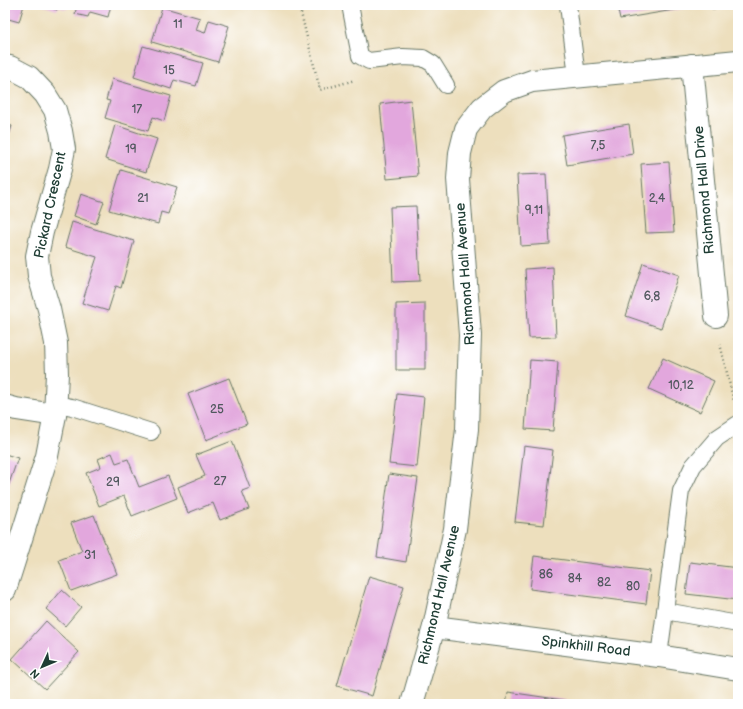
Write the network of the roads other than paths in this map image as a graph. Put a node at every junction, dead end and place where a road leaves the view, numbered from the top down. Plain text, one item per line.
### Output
1 (350, 5) edge
2 (568, 5) edge
3 (738, 61) edge
4 (692, 65) junction
5 (5, 66) edge
6 (577, 76) junction
7 (446, 85) dead end
8 (716, 316) dead end
9 (5, 406) edge
10 (55, 410) junction
11 (738, 424) edge
12 (151, 432) dead end
13 (5, 590) edge
14 (664, 611) junction
15 (738, 624) edge
16 (434, 627) junction
17 (659, 656) junction
18 (738, 669) edge
19 (412, 704) edge

1 - 7 lane
2 - 6 lane
3 - 4 street, Richmond Hall Avenue
4 - 6 street, Richmond Hall Avenue
4 - 8 street, Richmond Hall Drive
5 - 10 street, Pickard Crescent
6 - 16 street, Richmond Hall Avenue
9 - 10 street
10 - 12 lane
10 - 13 street, Pickard Crescent
11 - 14 lane
14 - 15 lane
14 - 17 lane
16 - 17 street, Spinkhill Road
16 - 19 street, Richmond Hall Avenue
17 - 18 street, Spinkhill Road

